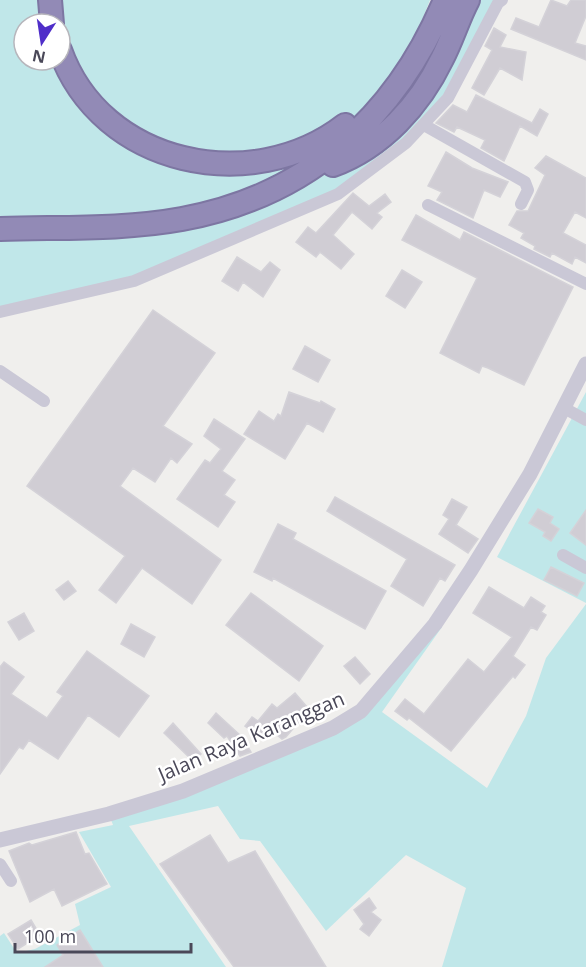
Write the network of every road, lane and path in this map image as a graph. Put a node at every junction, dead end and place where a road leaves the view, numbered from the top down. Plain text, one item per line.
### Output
1 (432, 0) edge
2 (445, 0) edge
3 (468, 0) edge
4 (502, 0) edge
5 (69, 72) edge
6 (424, 124) junction
7 (298, 178) junction
8 (521, 204) dead end
9 (428, 205) dead end
10 (0, 229) edge
11 (586, 284) edge
12 (0, 312) edge
13 (586, 364) edge
14 (0, 371) edge
15 (44, 401) dead end
16 (564, 408) junction
17 (586, 420) edge
18 (563, 555) dead end
19 (586, 568) edge
20 (0, 840) edge
21 (0, 864) edge
22 (11, 881) dead end

1 - 5 highway
2 - 7 highway
3 - 7 highway
4 - 6 street
6 - 8 street
6 - 12 street
7 - 10 highway
9 - 11 street
13 - 16 street, Jalan Raya Karanggan
14 - 15 street
16 - 17 street
16 - 20 street, Jalan Raya Karanggan
18 - 19 street
21 - 22 street

